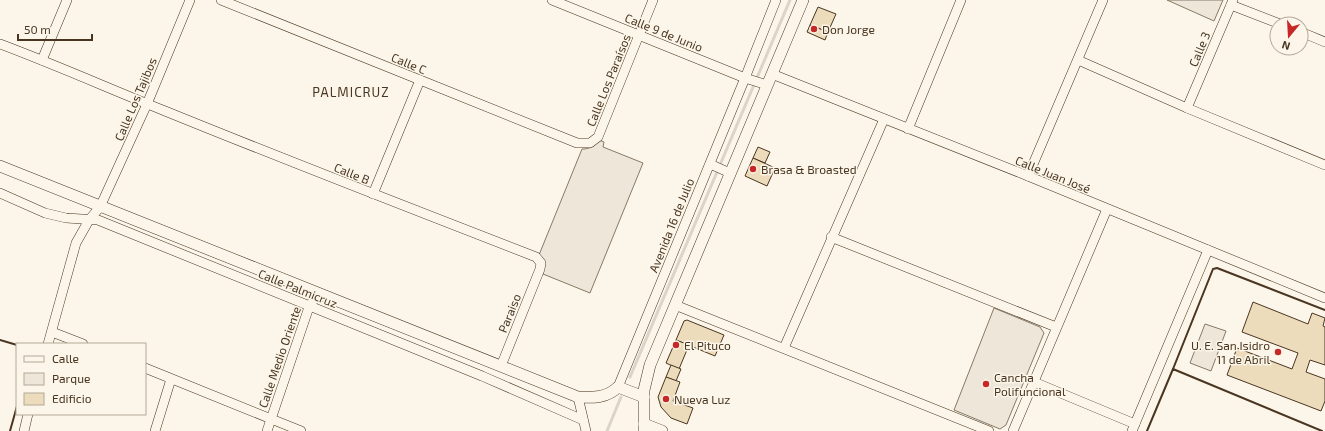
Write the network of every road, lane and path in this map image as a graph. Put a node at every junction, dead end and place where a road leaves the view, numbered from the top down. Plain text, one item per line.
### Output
1 (67, 0) edge
2 (190, 0) edge
3 (221, 0) edge
4 (552, 0) edge
5 (653, 0) edge
6 (776, 0) edge
7 (803, 0) edge
8 (961, 0) edge
9 (1103, 0) edge
10 (1232, 3) edge
11 (1269, 19) edge
12 (639, 35) junction
13 (1309, 35) edge
14 (1325, 42) edge
15 (0, 44) edge
16 (42, 60) junction
17 (1078, 60) junction
18 (772, 74) junction
19 (748, 79) junction
20 (420, 80) junction
21 (764, 84) junction
22 (147, 104) junction
23 (1187, 108) junction
24 (884, 119) junction
25 (908, 129) junction
26 (590, 143) joint
27 (711, 165) junction
28 (1325, 165) edge
29 (0, 166) edge
30 (727, 172) junction
31 (1028, 176) junction
32 (0, 193) edge
33 (373, 194) junction
34 (100, 207) junction
35 (1107, 209) junction
36 (89, 220) junction
37 (831, 237) junction
38 (1208, 250) junction
39 (540, 269) joint
40 (318, 293) junction
41 (1325, 298) edge
42 (675, 305) junction
43 (309, 307) junction
44 (1056, 327) junction
45 (52, 332) junction
46 (48, 343) edge
47 (80, 343) edge
48 (784, 348) junction
49 (501, 366) junction
50 (146, 368) edge
51 (171, 378) junction
52 (1034, 382) junction
53 (619, 387) junction
54 (578, 397) junction
55 (644, 398) junction
56 (28, 415) edge
57 (271, 419) junction
58 (583, 420) junction
59 (644, 428) edge
60 (1134, 428) edge
61 (24, 431) edge
62 (155, 431) edge
63 (267, 431) edge
64 (301, 431) edge
65 (586, 431) edge
66 (662, 431) edge
67 (989, 431) edge
68 (1013, 431) edge

1 - 16 street
2 - 22 street, Calle Los Tajibos
3 - 20 street, Calle C
4 - 12 street, Calle 9 de Junio
5 - 12 street, Calle Los Paraísos
6 - 19 street, Avenida 16 de Julio
7 - 18 street
8 - 25 street
9 - 17 street
10 - 11 street
10 - 23 street, Calle 3
12 - 19 street, Calle 9 de Junio
12 - 26 street, Calle Los Paraísos
13 - 14 street
15 - 16 street, Calle B
16 - 22 street, Calle B
17 - 23 street
17 - 31 street
18 - 21 street
18 - 24 street, Calle Juan José
19 - 21 street, Calle 9 de Junio
19 - 27 street, Avenida 16 de Julio
20 - 26 street, Calle C
20 - 33 street
21 - 30 street
22 - 33 street, Calle B
22 - 34 street, Calle Los Tajibos
23 - 28 street
24 - 25 street, Calle Juan José
24 - 37 street
25 - 31 street, Calle Juan José
27 - 30 street
27 - 53 street, Avenida 16 de Julio
29 - 34 street, Calle Palmicruz
30 - 42 street
31 - 35 street, Calle Juan José
32 - 36 street, Calle Palmicruz
33 - 39 street, Calle B
34 - 36 street, Calle Los Tajibos
34 - 40 street, Calle Palmicruz
35 - 38 street, Calle Juan José
35 - 44 street
36 - 43 street, Calle Palmicruz
36 - 45 street, Calle Los Tajibos
37 - 44 street
37 - 48 street
38 - 41 street, Calle Juan José
38 - 60 street
39 - 49 street, Paraiso
40 - 43 street, Calle Medio Oriente
40 - 49 street, Calle Palmicruz
42 - 48 street
42 - 55 street
43 - 57 street, Calle Medio Oriente
43 - 58 street, Calle Palmicruz
44 - 52 street
45 - 46 street, Calle Los Tajibos
45 - 47 street
48 - 67 street
49 - 54 street, Calle Palmicruz
50 - 51 street
51 - 57 street
51 - 62 street
52 - 60 street
52 - 68 street
53 - 54 street
53 - 55 street
54 - 58 street
55 - 59 street
56 - 61 street
57 - 63 street, Calle Medio Oriente
57 - 64 street
58 - 65 street
59 - 66 street

